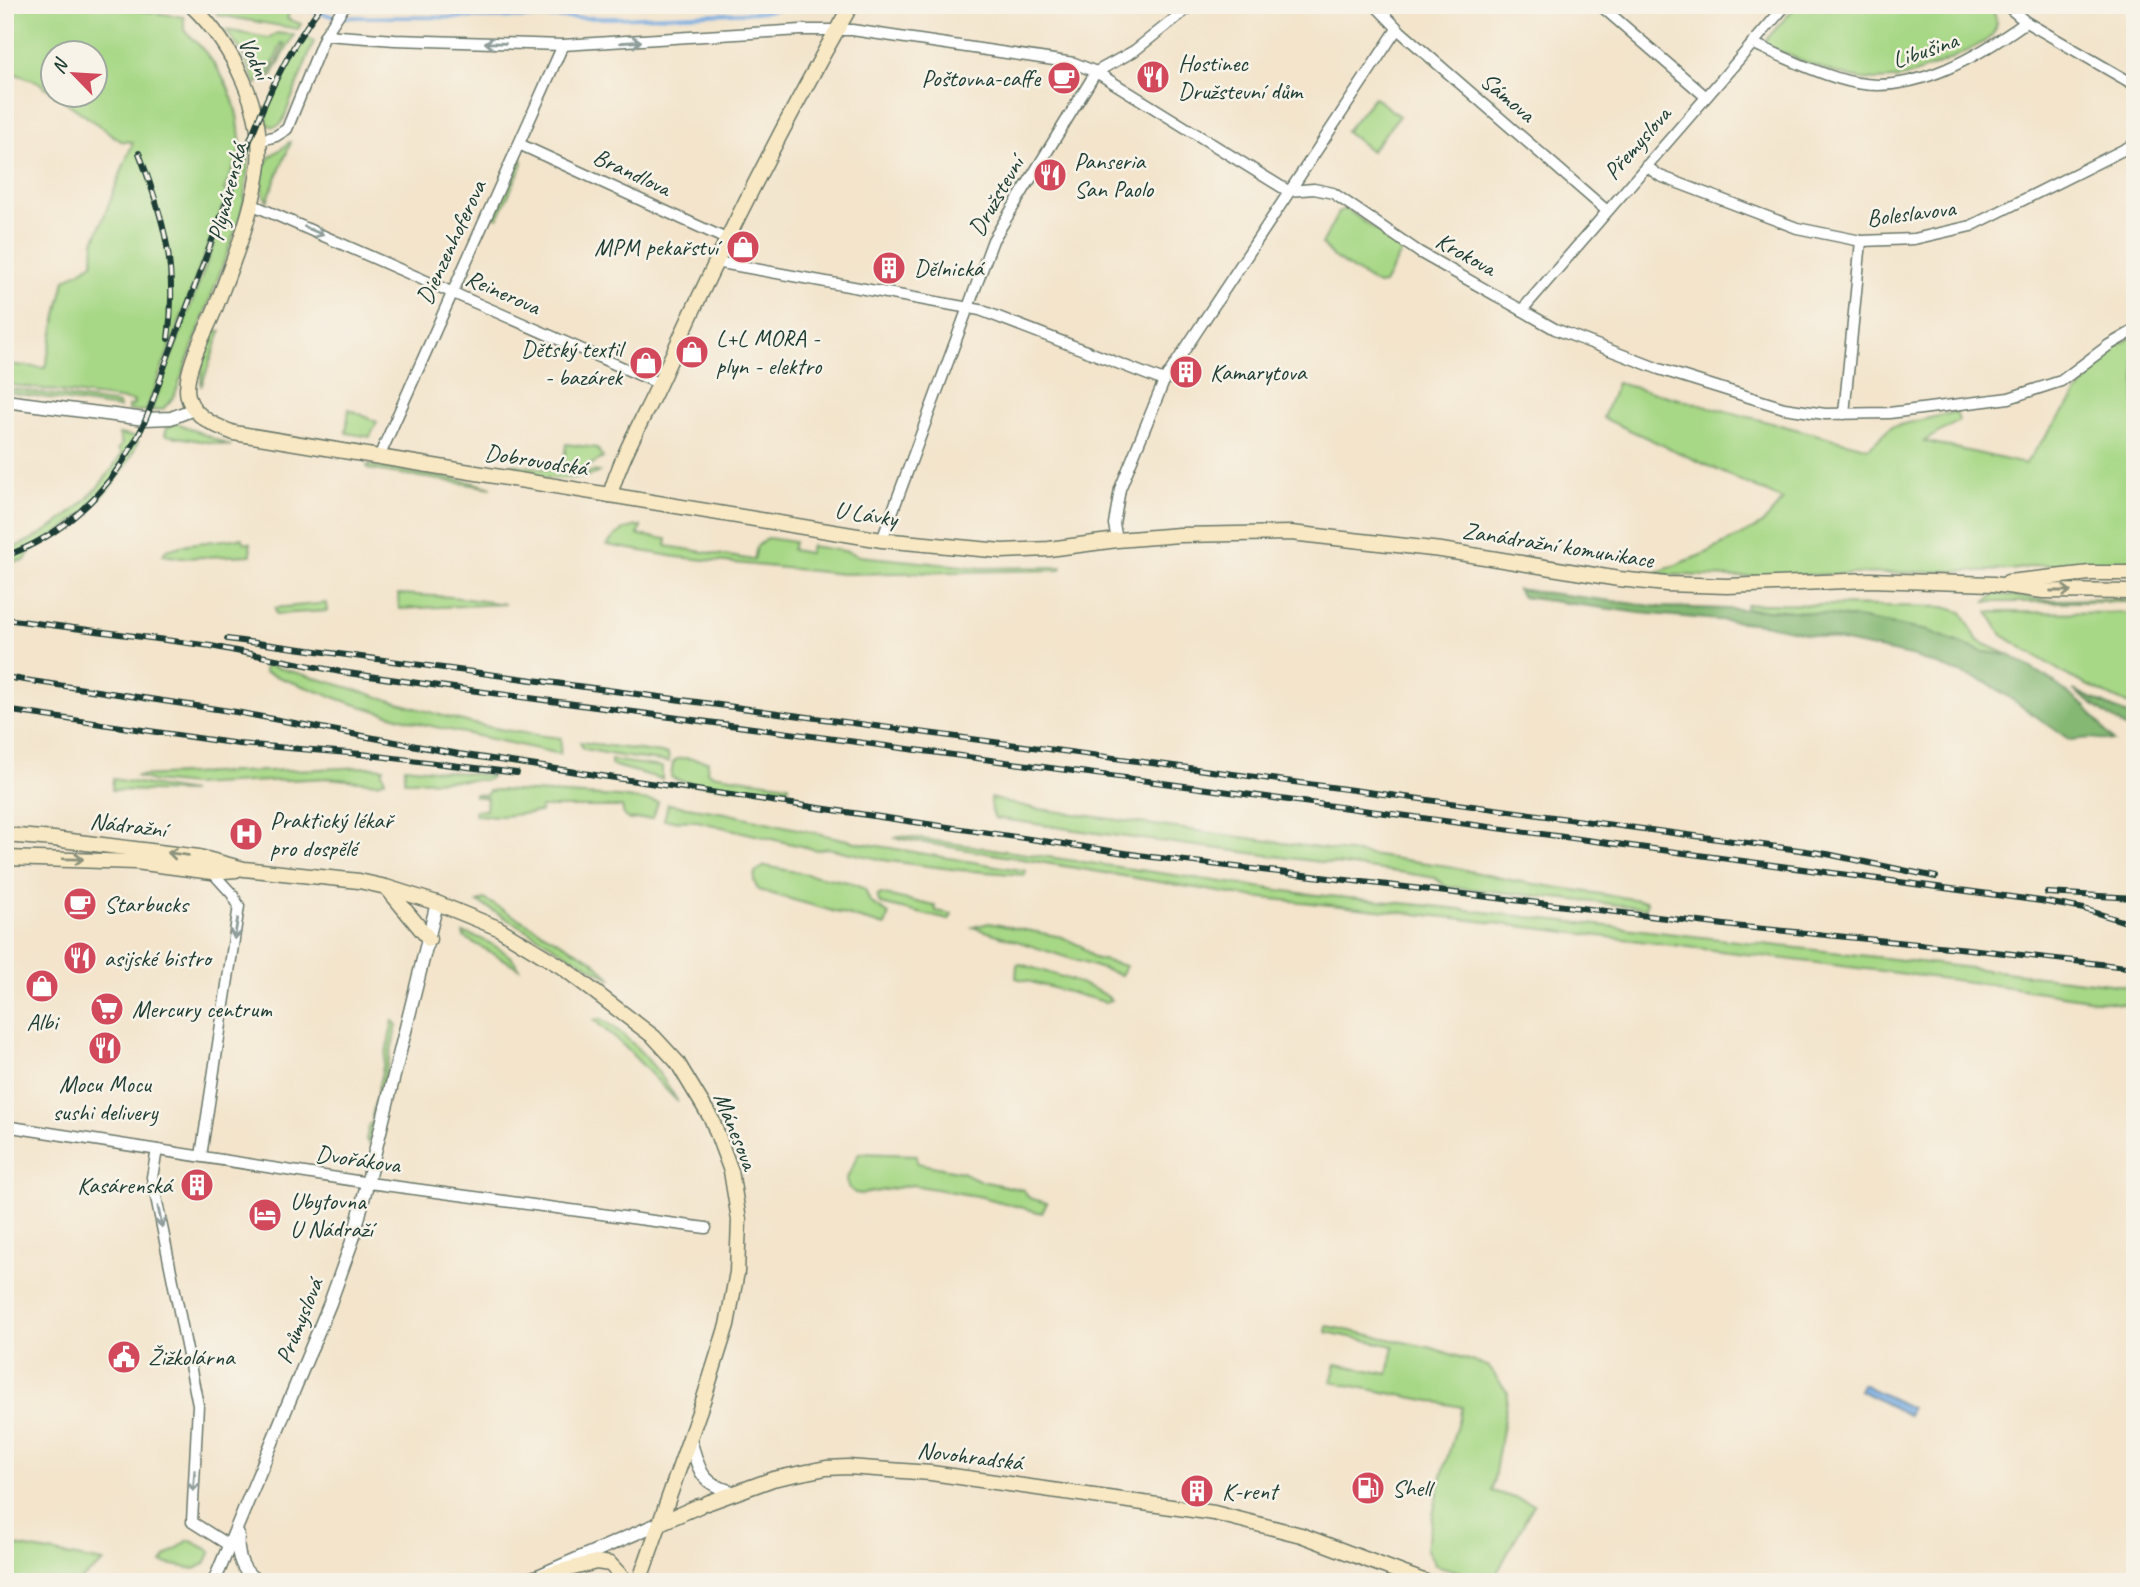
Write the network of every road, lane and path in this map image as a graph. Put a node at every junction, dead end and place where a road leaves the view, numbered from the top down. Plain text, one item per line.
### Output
1 (851, 5) edge
2 (1192, 5) edge
3 (1600, 5) edge
4 (1786, 5) edge
5 (2006, 5) edge
6 (344, 6) edge
7 (1381, 8) edge
8 (197, 11) edge
9 (2026, 22) junction
10 (1397, 29) junction
11 (837, 31) junction
12 (325, 35) junction
13 (1752, 43) junction
14 (563, 45) junction
15 (1096, 72) junction
16 (2135, 85) edge
17 (1705, 96) junction
18 (259, 141) junction
19 (519, 144) junction
20 (2135, 144) edge
21 (1646, 166) junction
22 (1288, 191) junction
23 (251, 204) junction
24 (1607, 211) junction
25 (726, 239) junction
26 (1861, 241) junction
27 (716, 262) junction
28 (451, 292) junction
29 (967, 309) junction
30 (1522, 310) junction
31 (2135, 330) edge
32 (1164, 381) junction
33 (660, 384) junction
34 (5, 401) edge
35 (194, 409) junction
36 (1844, 414) junction
37 (379, 457) junction
38 (610, 495) junction
39 (882, 540) junction
40 (1117, 540) junction
41 (2135, 573) edge
42 (1993, 584) junction
43 (2135, 592) edge
44 (5, 835) edge
45 (5, 844) edge
46 (8, 858) edge
47 (244, 869) junction
48 (212, 872) junction
49 (5, 874) edge
50 (386, 887) junction
51 (437, 903) junction
52 (429, 939) junction
53 (5, 1126) edge
54 (157, 1150) junction
55 (201, 1156) junction
56 (369, 1183) junction
57 (706, 1228) dead end
58 (690, 1440) junction
59 (732, 1492) junction
60 (240, 1521) junction
61 (662, 1521) junction
62 (230, 1546) junction
63 (524, 1581) edge
64 (214, 1582) edge
65 (262, 1582) edge
66 (627, 1582) edge
67 (639, 1582) edge
68 (1426, 1582) edge

1 - 11 main road, Dobrovodská
2 - 15 street, Družstevní
3 - 17 street
4 - 13 street, Přemyslova
5 - 9 street
6 - 12 street, Plynárenská
7 - 10 street, Sámova
8 - 18 main road, Vodní
9 - 13 street, Libušina
9 - 16 street
10 - 22 street
10 - 24 street, Sámova
14 -> 11 street
11 - 15 street
11 - 25 main road, Dobrovodská
14 -> 12 street
12 - 18 street, Plynárenská
13 - 17 street, Přemyslova
14 - 19 street, Dienzenhoferova
15 - 22 street
15 - 29 street, Družstevní
17 - 21 street, Přemyslova
18 - 23 main road, Plynárenská
19 - 25 street, Brandlova
19 - 28 street, Dienzenhoferova
20 - 26 street, Boleslavova
21 - 24 street, Přemyslova
21 - 26 street, Boleslavova
22 - 30 street, Krokova
22 - 32 street
23 -> 28 street, Reinerova
23 - 35 main road, Plynárenská
24 - 30 street, Přemyslova
25 - 27 main road, Dobrovodská
26 - 36 street
27 - 29 street
27 - 33 main road, Dobrovodská
28 - 33 street, Reinerova
28 - 37 street, Dienzenhoferova
29 - 32 street
29 - 39 street, Družstevní
30 - 36 street, Krokova
31 - 36 street, Krokova
32 - 40 street
33 - 38 main road, Dobrovodská
34 - 35 street
35 - 37 main road, Dobrovodská
37 - 38 main road, Dobrovodská
38 - 39 main road, U Lávky
39 - 40 main road, U Lávky
40 - 42 main road, Zanádražní komunikace
41 - 42 main road, Zanádražní komunikace
42 -> 43 main road, Zanádražní komunikace
47 -> 44 main road, Nádražní
45 - 46 street
46 -> 48 main road, Nádražní
46 - 49 street
47 - 48 main road, Nádražní
47 - 50 main road, Nádražní
48 -> 55 street
50 - 51 main road, Nádražní
50 - 52 main road
51 - 52 street, Průmyslová
51 - 58 main road, Mánesova
52 - 56 street, Průmyslová
53 - 54 street, Dvořákova
54 - 55 street, Dvořákova
54 -> 62 street
55 - 56 street, Dvořákova
56 - 57 street, Dvořákova
56 - 60 street, Průmyslová
58 - 59 street
58 - 61 main road, Mánesova
59 - 61 main road, Novohradská
59 - 68 main road, Novohradská
60 - 62 street, Průmyslová
60 - 65 street
61 - 63 street, Novohradská
61 - 67 main road, Mánesova
62 - 64 street, Průmyslová
63 - 66 main road

